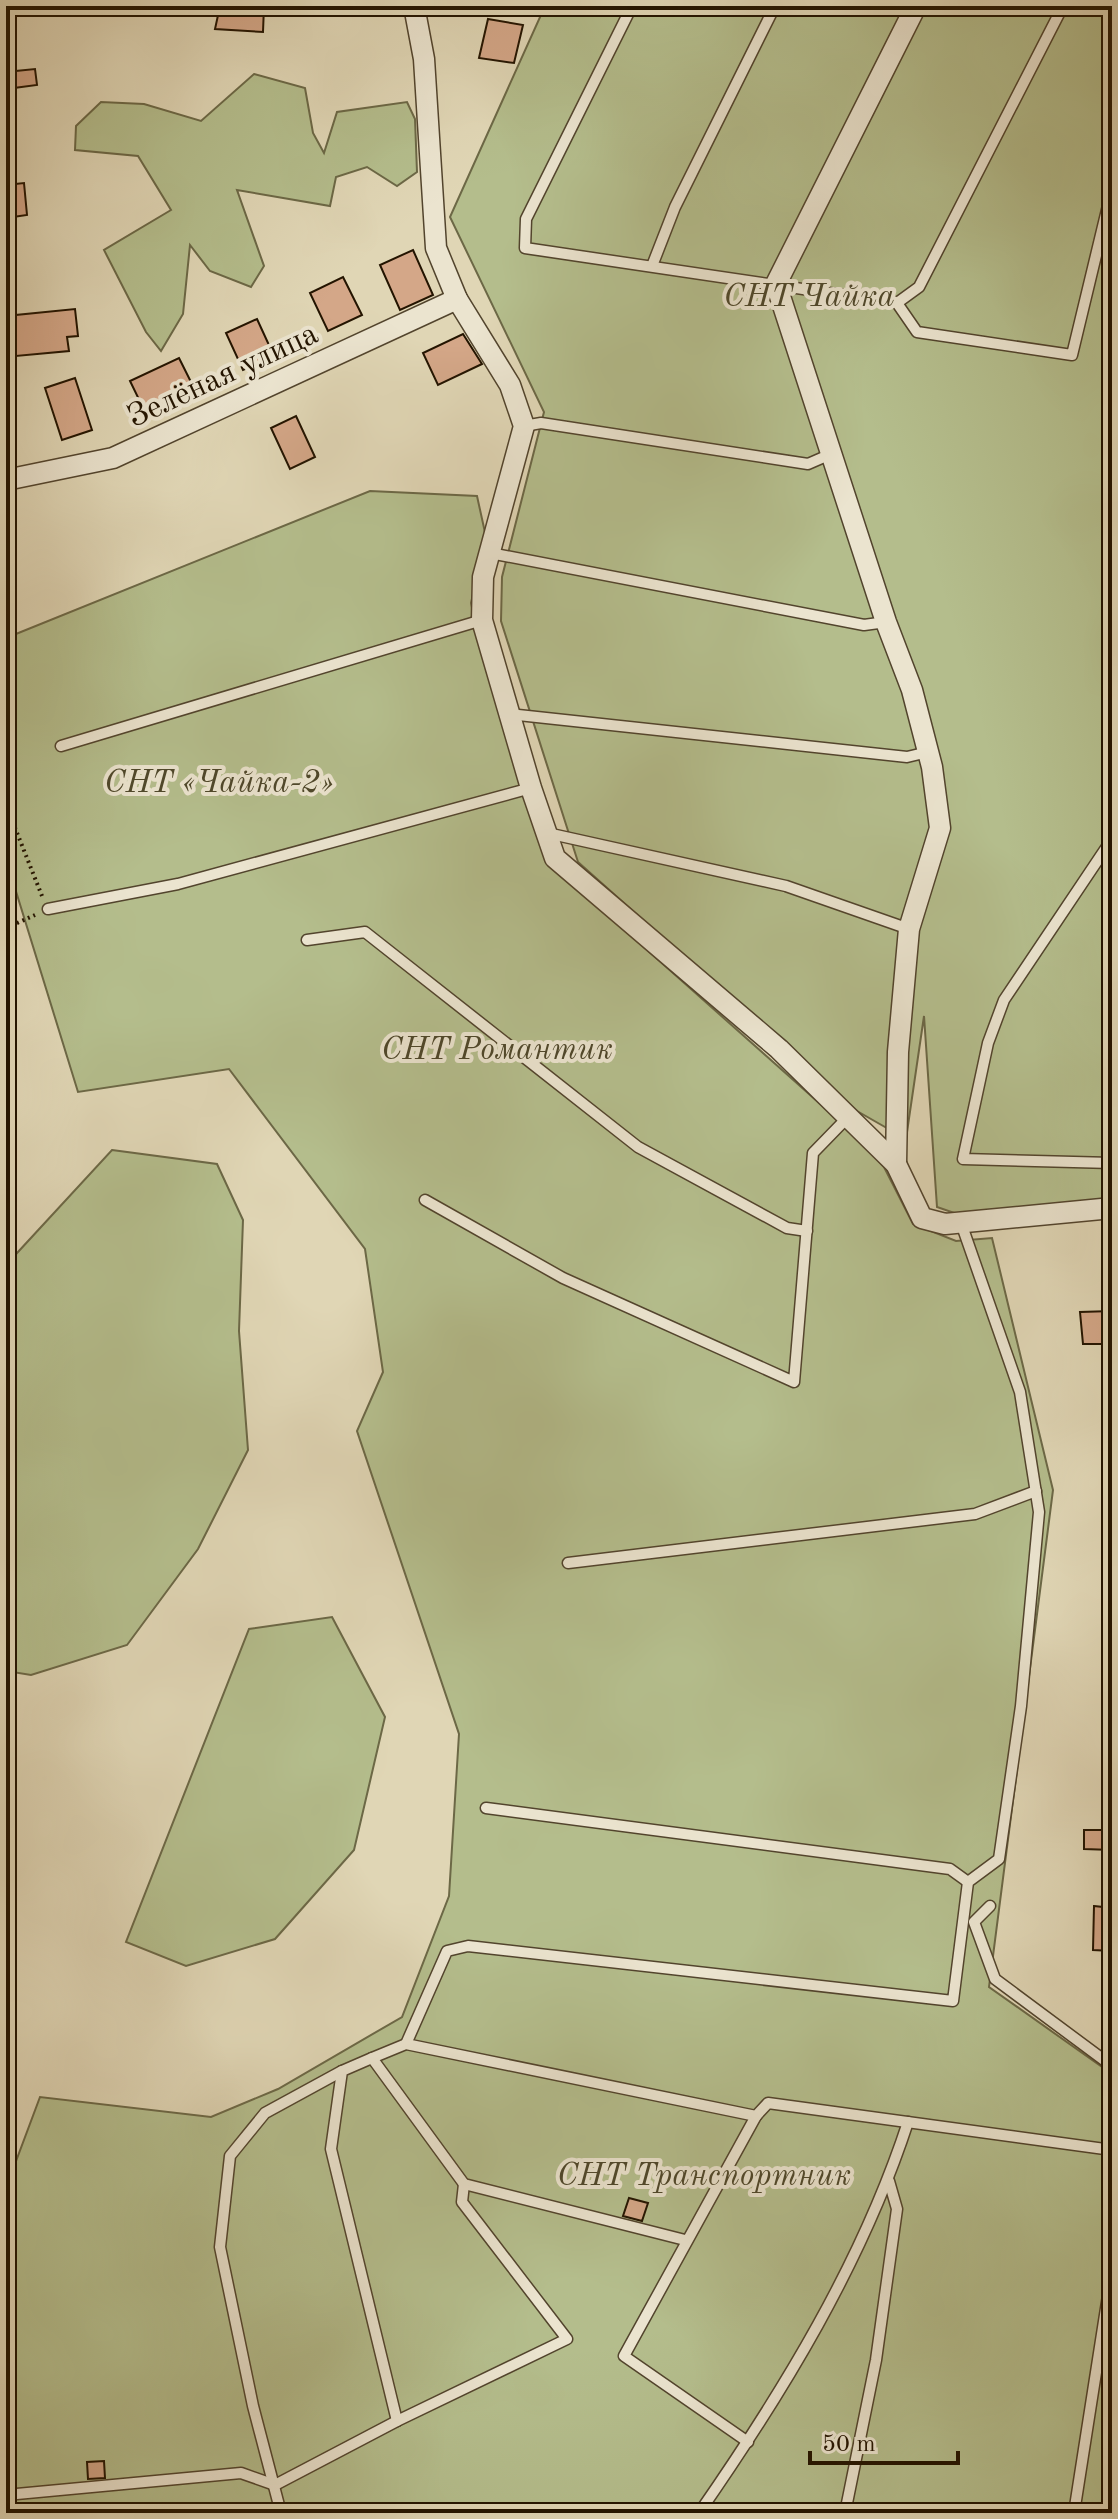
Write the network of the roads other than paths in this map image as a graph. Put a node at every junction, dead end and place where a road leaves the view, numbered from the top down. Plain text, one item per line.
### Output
1 (414, 6) edge
2 (632, 6) edge
3 (775, 6) edge
4 (916, 6) edge
5 (1063, 6) edge
6 (1112, 189) edge
7 (652, 266) junction
8 (776, 284) junction
9 (457, 299) junction
10 (897, 303) junction
11 (524, 426) junction
12 (831, 454) junction
13 (6, 480) edge
14 (490, 553) junction
15 (482, 620) junction
16 (886, 622) junction
17 (509, 714) junction
18 (61, 746) dead end
19 (928, 752) junction
20 (531, 788) junction
21 (547, 833) junction
22 (1112, 839) edge
23 (48, 909) road end
24 (909, 929) junction
25 (307, 940) dead end
26 (848, 1117) junction
27 (1112, 1163) edge
28 (896, 1164) junction
29 (425, 1200) dead end
30 (1112, 1208) edge
31 (961, 1223) junction
32 (807, 1231) junction
33 (1036, 1491) junction
34 (568, 1563) dead end
35 (486, 1808) dead end
36 (968, 1882) junction
37 (990, 1906) dead end
38 (406, 2044) junction
39 (372, 2058) junction
40 (1112, 2066) edge
41 (342, 2071) junction
42 (756, 2116) junction
43 (908, 2122) junction
44 (1112, 2150) edge
45 (889, 2181) junction
46 (464, 2184) junction
47 (685, 2240) junction
48 (1112, 2270) edge
49 (397, 2421) junction
50 (748, 2442) junction
51 (275, 2485) junction
52 (6, 2495) edge
53 (281, 2513) edge
54 (699, 2513) edge
55 (845, 2513) edge
56 (1074, 2513) edge

1 - 9 street
2 - 7 lane
3 - 7 lane
4 - 8 street
5 - 10 lane
6 - 10 lane
7 - 8 lane
8 - 10 lane
8 - 12 street
9 - 11 street
9 - 13 street, Зелёная улица
11 - 12 lane
11 - 14 street
12 - 16 street
14 - 15 street
14 - 16 lane
15 - 17 street
15 - 18 lane
16 - 19 street
17 - 19 lane
17 - 20 street
19 - 24 street
20 - 21 street
20 - 23 lane
21 - 24 lane
21 - 26 street
22 - 27 lane
24 - 28 street
25 - 32 lane
26 - 28 street
26 - 32 lane
28 - 31 street
29 - 32 lane
30 - 31 street
31 - 33 lane
33 - 34 lane
33 - 36 lane
35 - 36 lane
36 - 38 lane
37 - 40 lane
38 - 39 lane
38 - 42 lane
39 - 41 lane
39 - 46 lane
41 - 49 lane
41 - 51 lane
42 - 43 lane
42 - 47 lane
43 - 44 lane
43 - 45 lane
45 - 50 lane
45 - 55 lane
46 - 47 lane
46 - 49 lane
47 - 50 lane
48 - 56 lane
49 - 51 lane
50 - 54 lane
51 - 52 lane
51 - 53 lane

